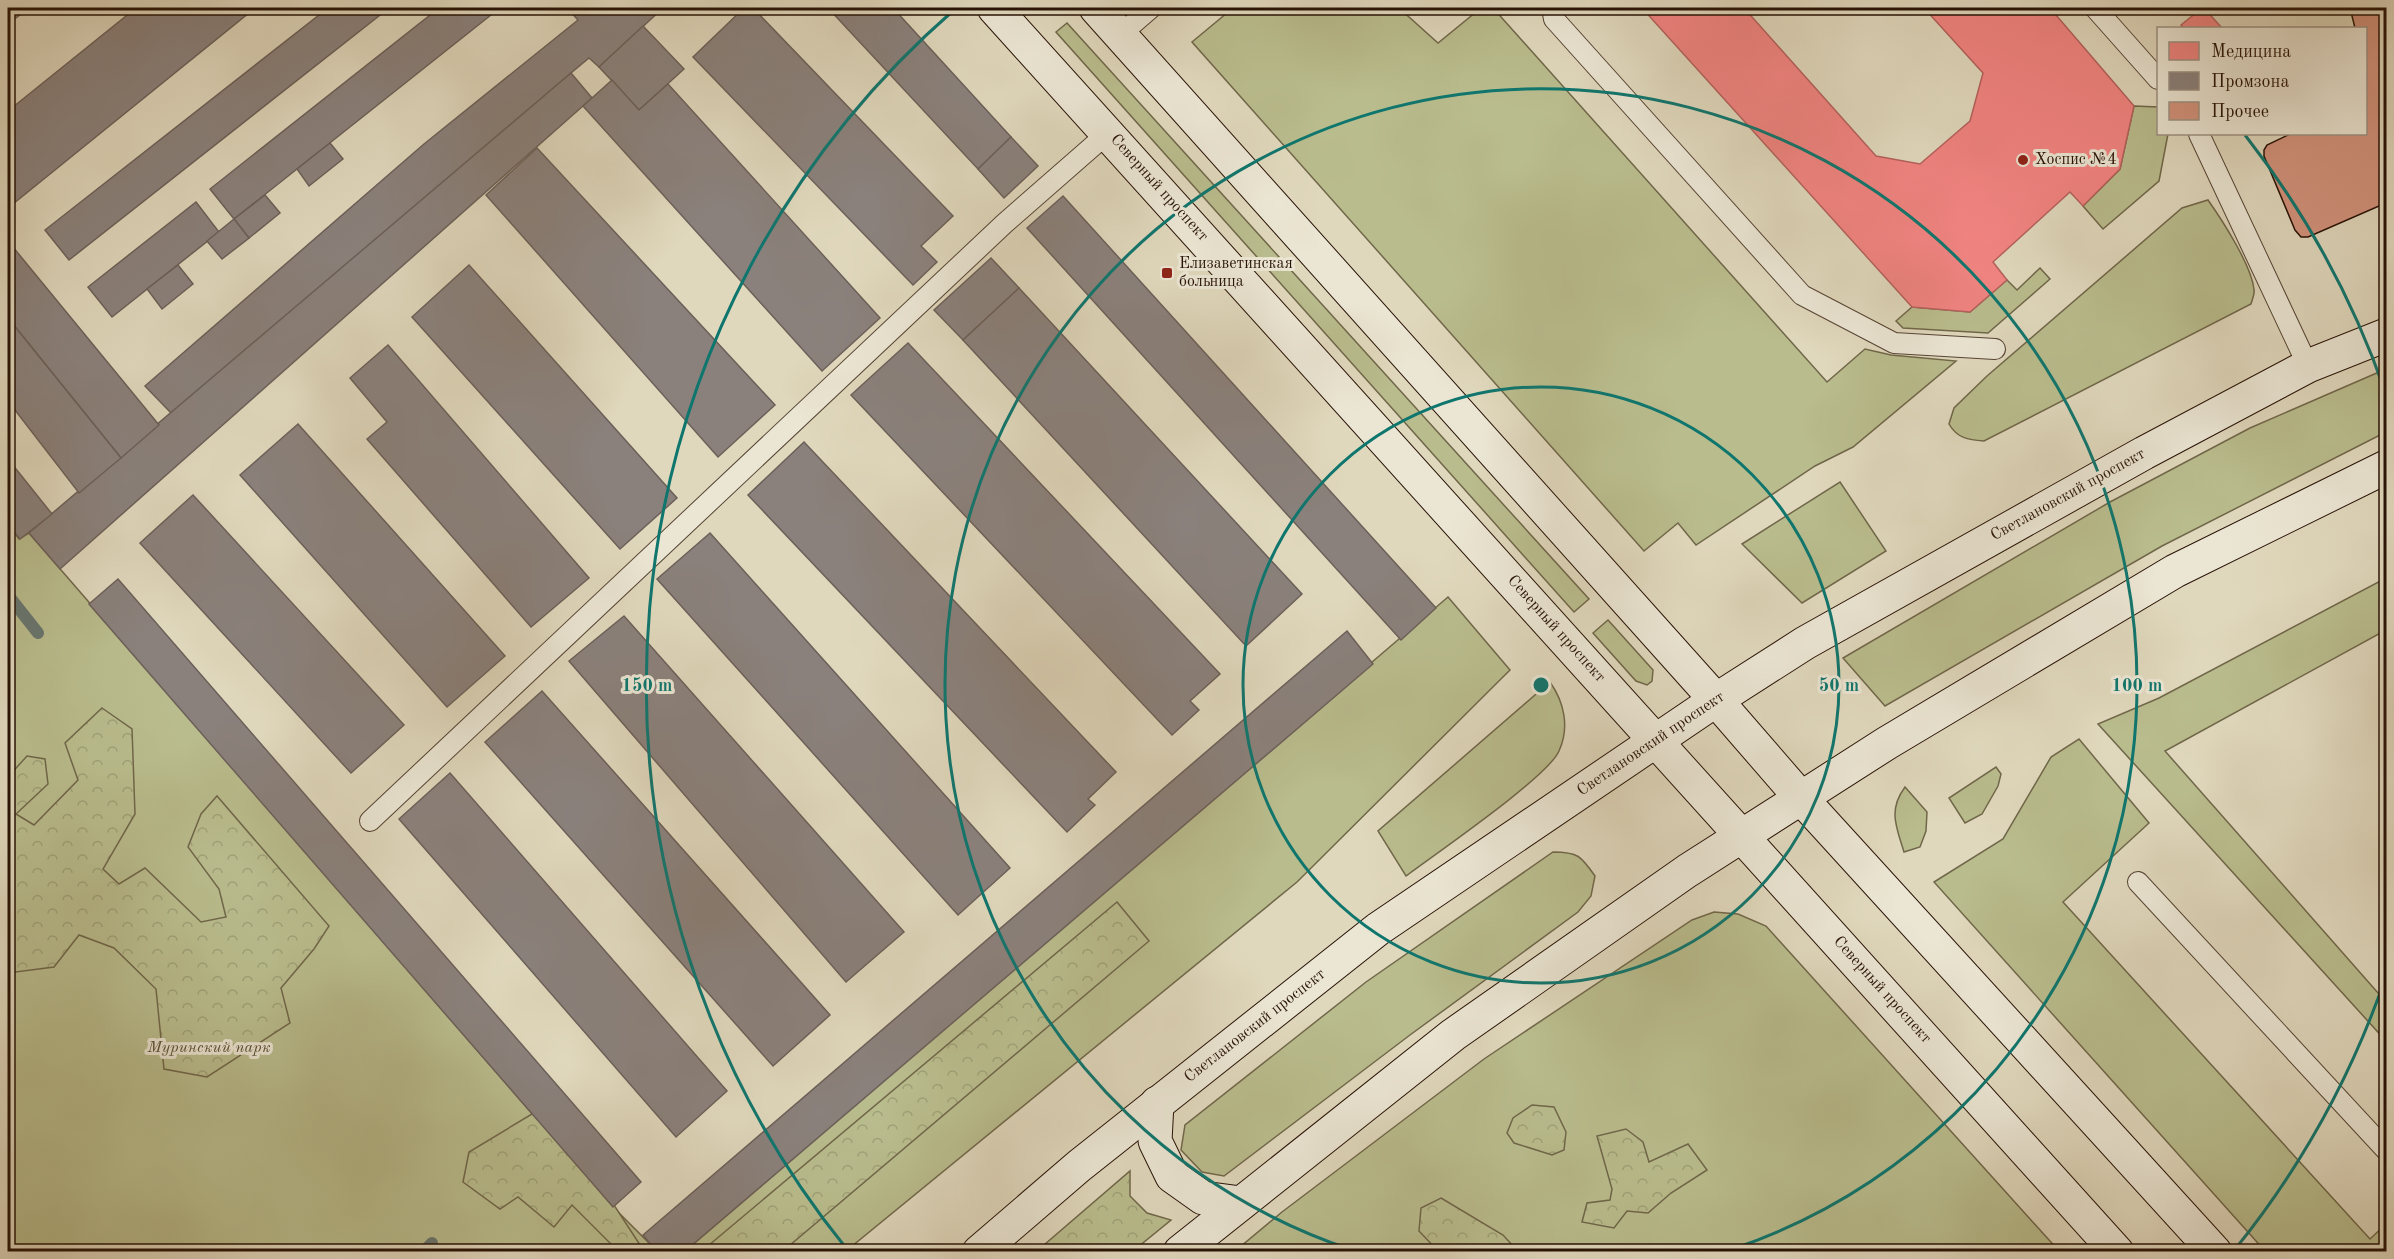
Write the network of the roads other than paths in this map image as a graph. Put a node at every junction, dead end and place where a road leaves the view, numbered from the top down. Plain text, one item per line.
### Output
1 (994, 8) edge
2 (1096, 8) edge
3 (1150, 8) edge
4 (1552, 8) edge
5 (2095, 8) edge
6 (1121, 34) junction
7 (2157, 78) edge
8 (1109, 132) junction
9 (2199, 135) edge
10 (2386, 335) edge
11 (1995, 349) dead end
12 (2308, 366) junction
13 (2386, 466) edge
14 (1716, 700) junction
15 (1656, 739) junction
16 (1801, 798) junction
17 (370, 821) dead end
18 (1742, 836) junction
19 (2138, 882) dead end
20 (1156, 1103) junction
21 (2386, 1150) edge
22 (1241, 1203) junction
23 (980, 1251) edge
24 (1180, 1251) edge
25 (2117, 1251) edge
26 (2215, 1251) edge

1 - 8 main road, Северный проспект
2 - 6 main road
3 - 6 lane
4 - 11 lane
5 - 7 lane
6 - 14 main road
8 - 15 main road, Северный проспект
8 - 17 lane
9 - 12 lane
10 - 12 main road, Светлановский проспект
12 - 14 main road, Светлановский проспект
13 - 16 main road
14 - 15 main road, Светлановский проспект
14 - 16 main road
15 - 18 main road, Северный проспект
15 - 20 main road, Светлановский проспект
16 - 18 main road
16 - 26 main road
18 - 22 main road
18 - 25 main road, Северный проспект
19 - 21 lane
20 - 22 main road
20 - 23 main road, Светлановский проспект
22 - 24 main road

